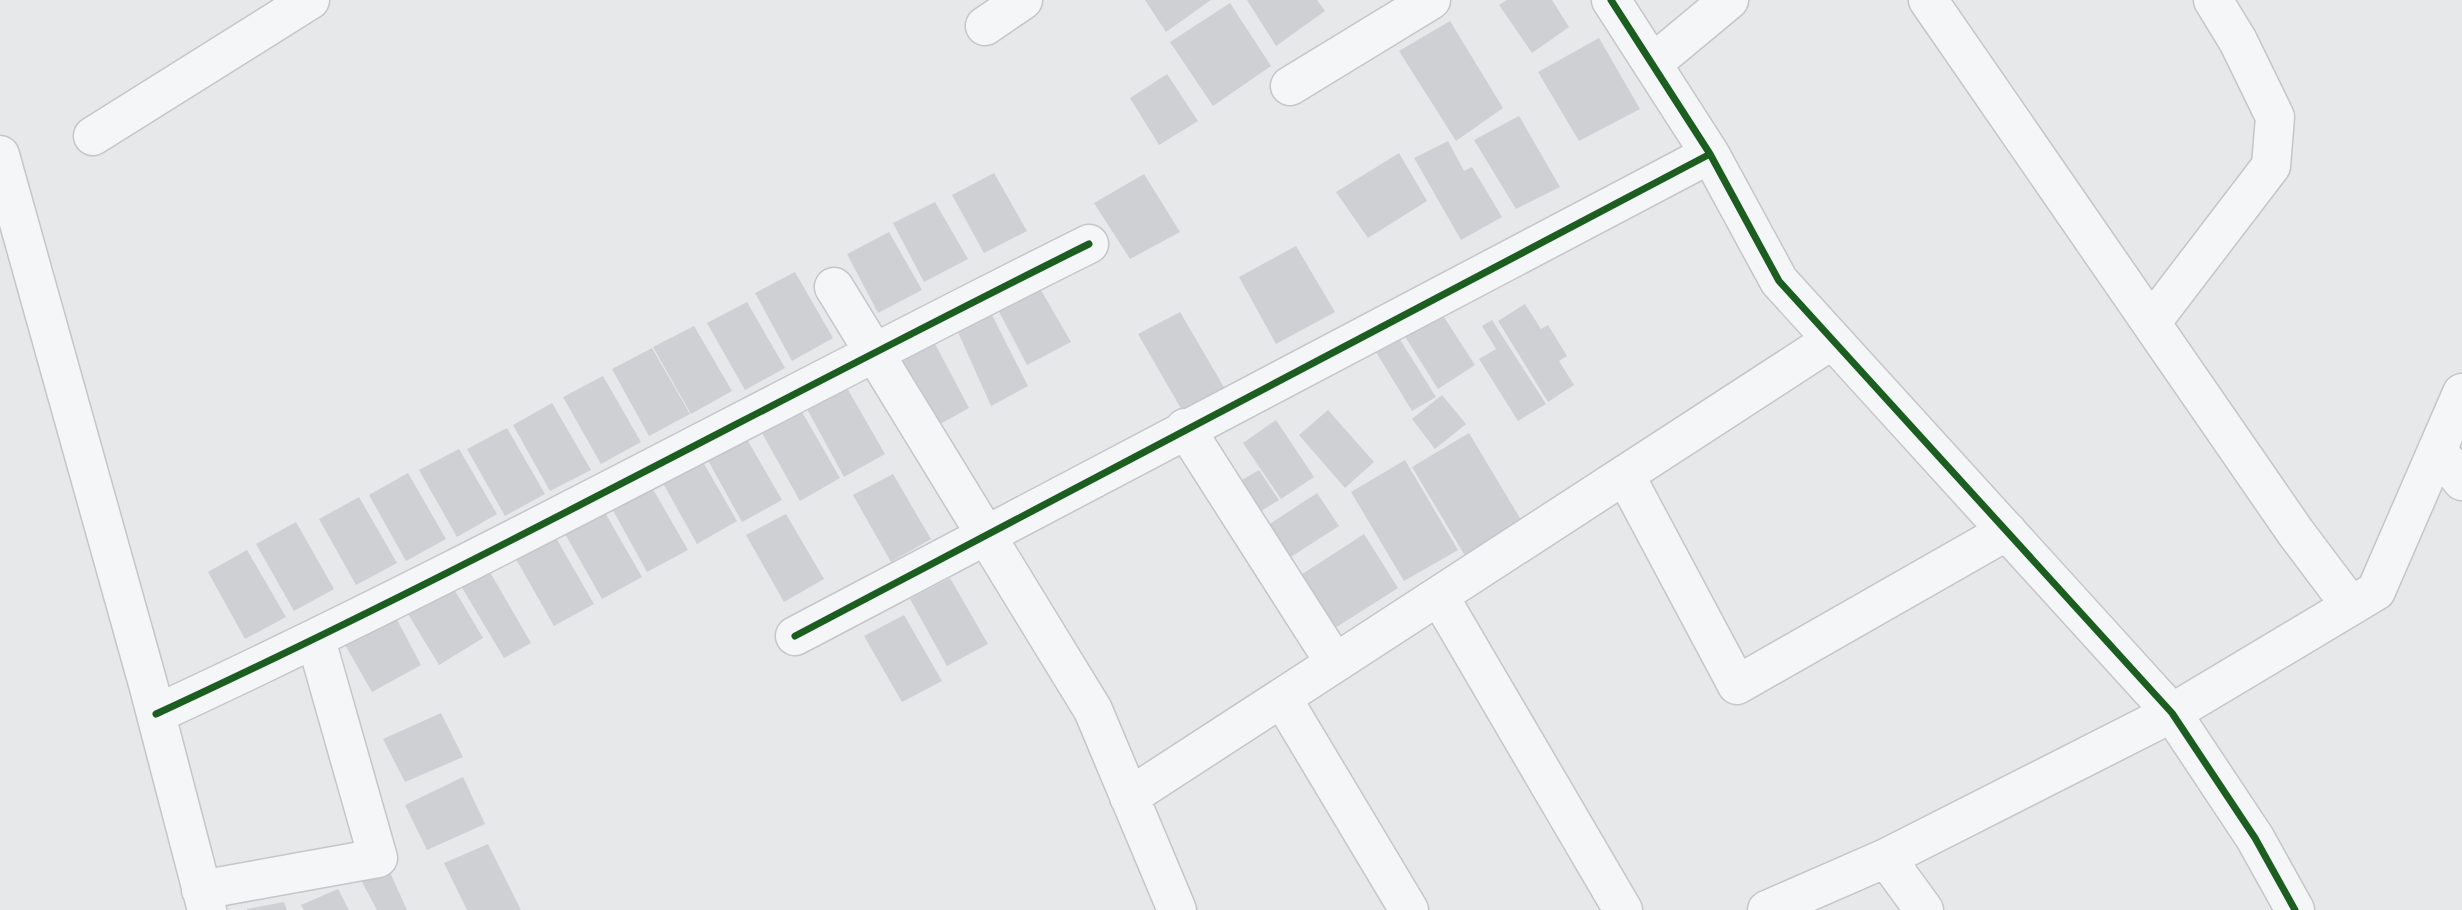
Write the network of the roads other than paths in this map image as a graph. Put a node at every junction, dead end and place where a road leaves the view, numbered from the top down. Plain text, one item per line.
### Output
1 (310, 0) edge
2 (1023, 0) edge
3 (1431, 0) edge
4 (1611, 0) edge
5 (1728, 0) edge
6 (1928, 0) edge
7 (2213, 0) edge
8 (985, 26) dead end
9 (1652, 64) junction
10 (1290, 86) dead end
11 (93, 136) dead end
12 (1710, 154) junction
13 (0, 155) edge
14 (1089, 244) dead end
15 (834, 287) dead end
16 (2151, 323) junction
17 (1832, 340) junction
18 (874, 351) junction
19 (2462, 393) edge
20 (1185, 428) junction
21 (2437, 450) junction
22 (1625, 475) junction
23 (2462, 481) edge
24 (2007, 531) junction
25 (985, 533) junction
26 (1439, 596) junction
27 (2351, 606) junction
28 (795, 636) dead end
29 (316, 640) junction
30 (1335, 663) junction
31 (1282, 698) junction
32 (2172, 713) junction
33 (156, 714) junction
34 (1129, 797) junction
35 (1886, 858) junction
36 (204, 900) edge
37 (1177, 910) edge
38 (1409, 910) edge
39 (1623, 910) edge
40 (1768, 910) edge
41 (1924, 910) edge
42 (2295, 910) edge

1 - 11 street
2 - 8 street
3 - 10 street
4 - 9 street
5 - 9 street
6 - 16 street
7 - 16 street
9 - 12 street
12 - 17 street
12 - 20 street
13 - 33 street
14 - 18 street
15 - 18 street
16 - 27 street
17 - 22 street
17 - 24 street
18 - 25 street
18 - 29 street
19 - 21 street
20 - 25 street
20 - 30 street
21 - 23 street
21 - 27 street
22 - 24 street
22 - 26 street
24 - 32 street
25 - 28 street
25 - 34 street
26 - 30 street
26 - 39 street
27 - 32 street
29 - 33 street
29 - 36 street
30 - 31 street
31 - 34 street
31 - 38 street
32 - 35 street
32 - 42 street
33 - 36 street
34 - 37 street
35 - 40 street
35 - 41 street

